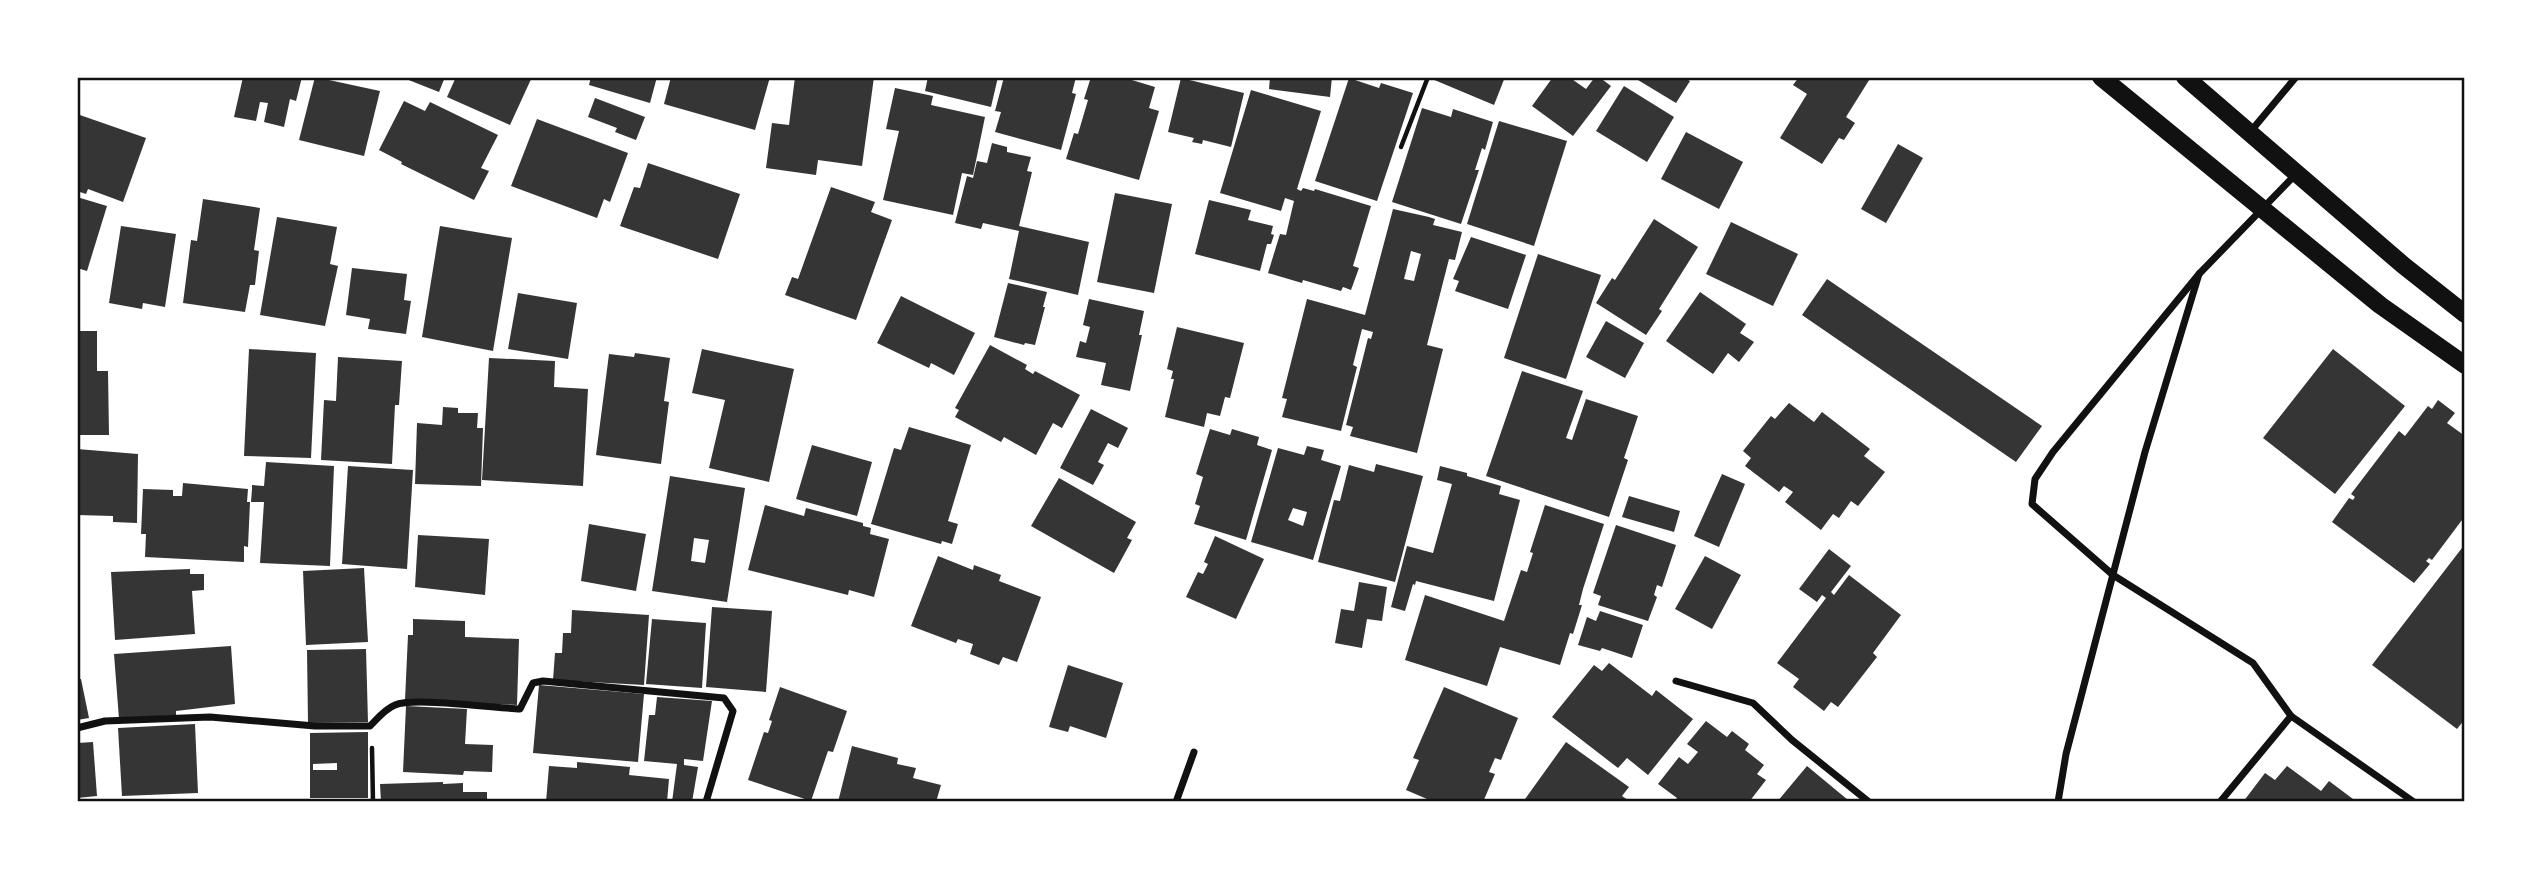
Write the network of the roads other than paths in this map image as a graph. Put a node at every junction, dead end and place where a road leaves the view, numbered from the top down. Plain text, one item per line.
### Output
1 (2101, 77) edge
2 (2185, 77) edge
3 (2297, 77) edge
4 (2251, 132) junction
5 (2297, 173) junction
6 (2262, 210) junction
7 (2199, 274) junction
8 (2465, 314) edge
9 (2465, 365) edge
10 (2113, 575) junction
11 (1676, 681) dead end
12 (2291, 716) junction
13 (77, 728) edge
14 (1194, 752) dead end
15 (706, 802) edge
16 (1176, 802) edge
17 (1869, 802) edge
18 (2058, 802) edge
19 (2220, 802) edge
20 (2414, 802) edge

1 - 6 main road
2 - 4 main road
3 - 4 street
4 - 5 main road
5 - 6 street
5 - 8 main road
6 - 7 street
6 - 9 main road
7 - 10 street
7 - 10 street
10 - 12 street
10 - 18 street
11 - 17 street
12 - 19 street
12 - 20 street
13 - 15 street
14 - 16 street

